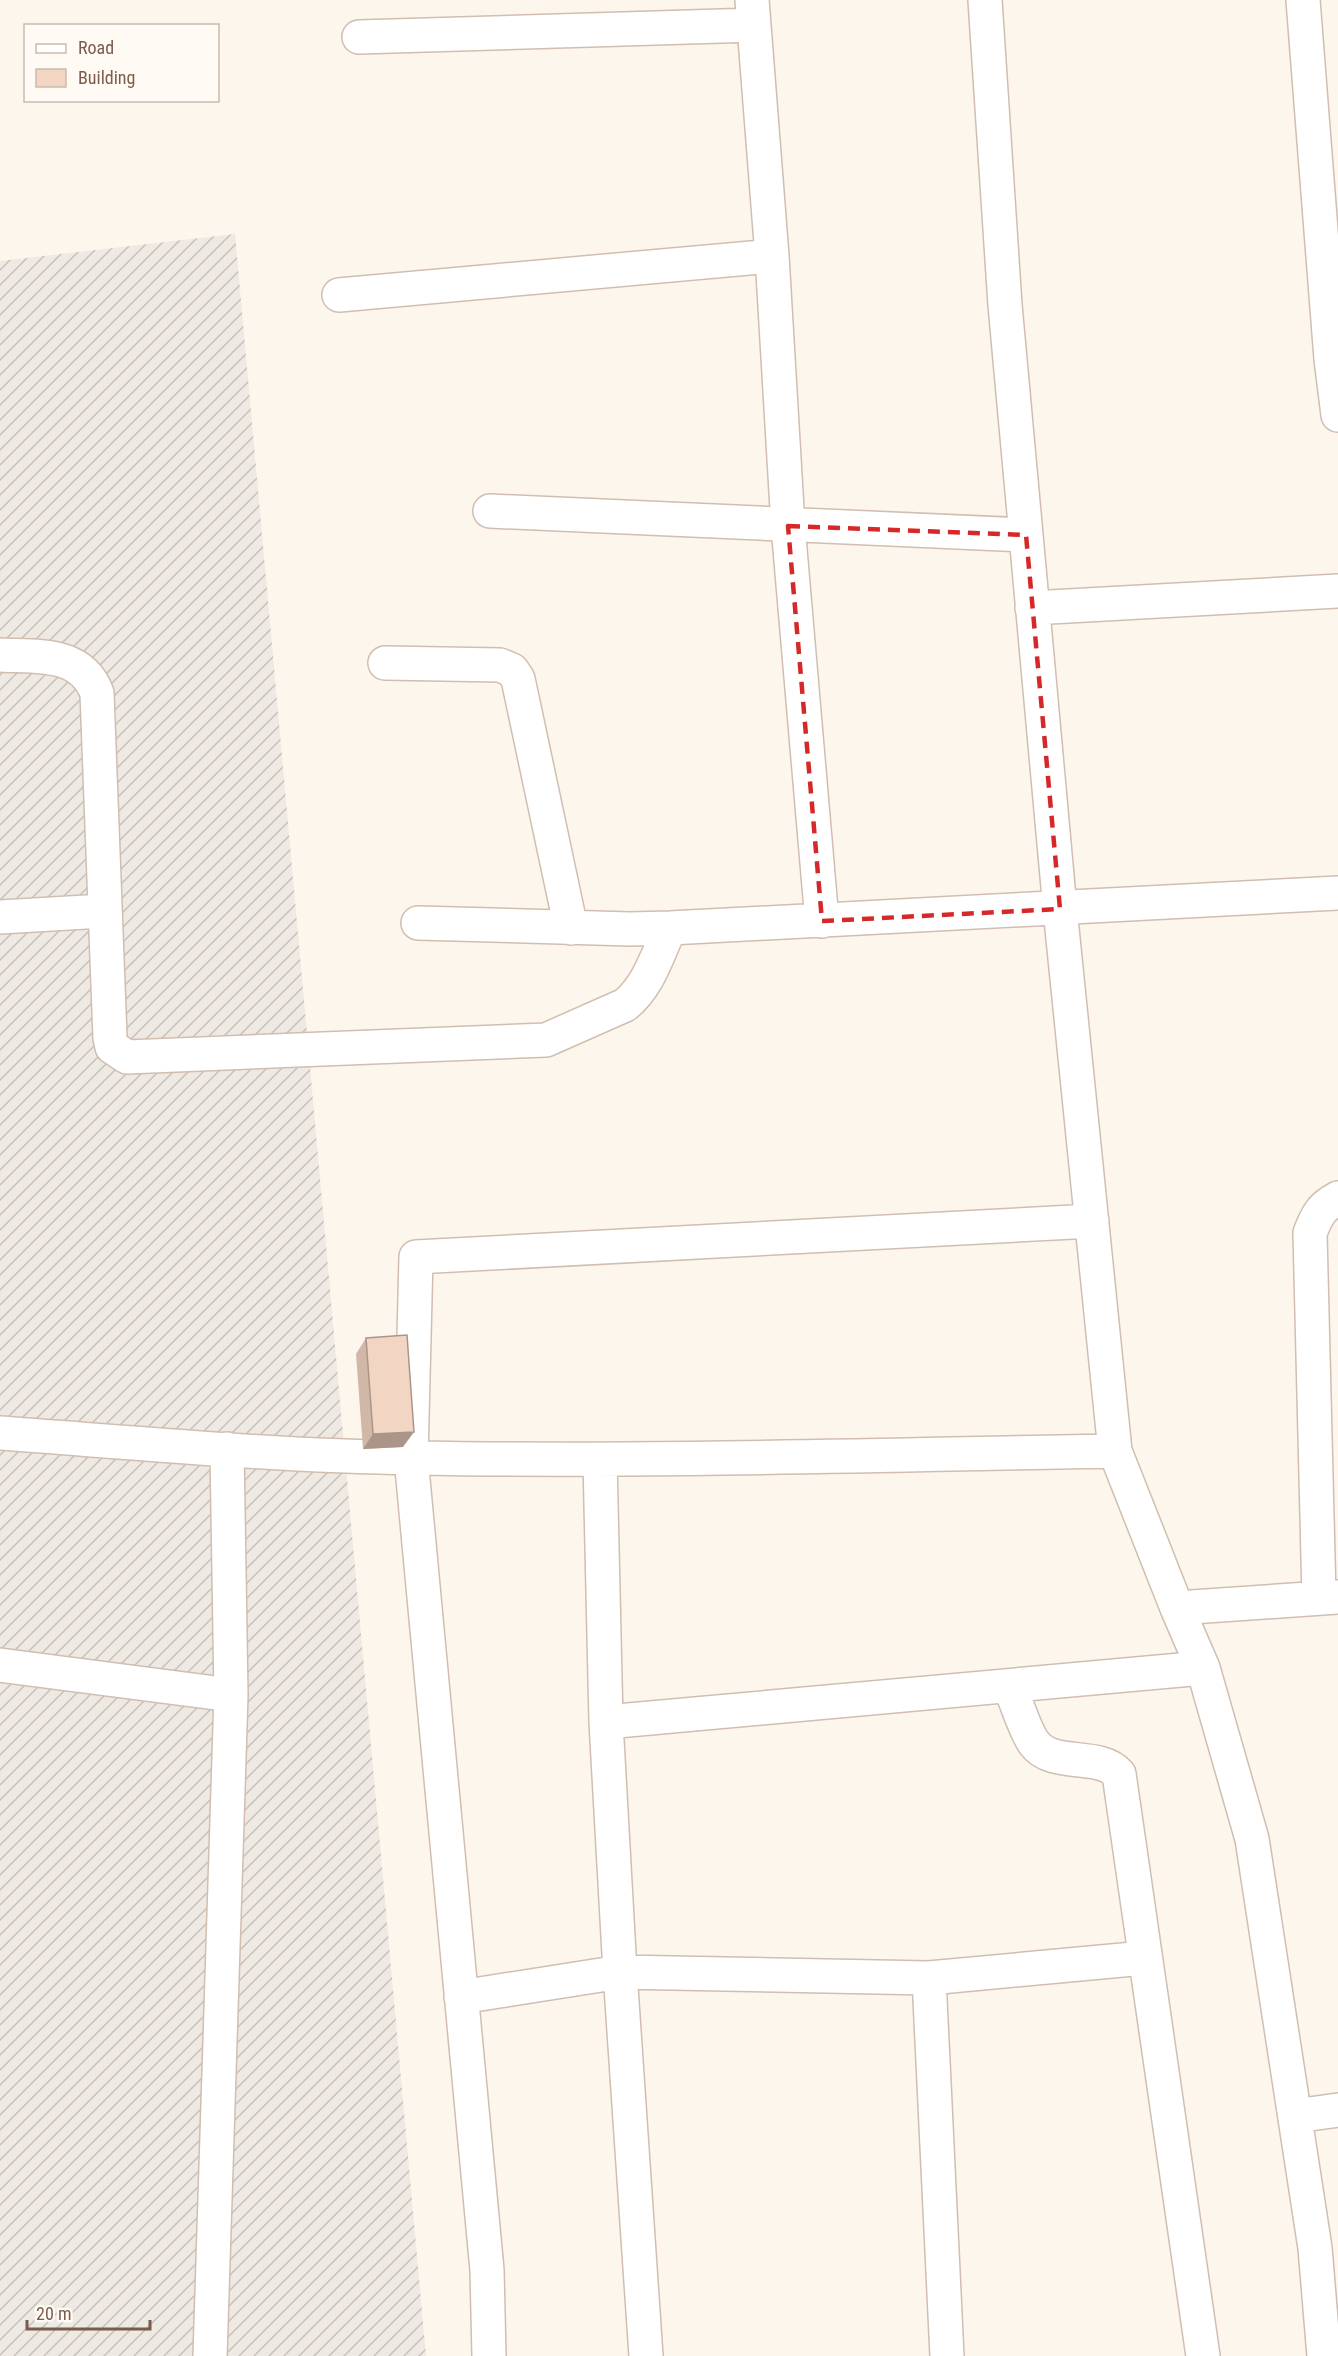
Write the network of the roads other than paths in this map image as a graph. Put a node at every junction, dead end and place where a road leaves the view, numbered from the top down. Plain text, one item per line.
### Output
1 (985, 0) edge
2 (1303, 0) edge
3 (753, 13) edge
4 (359, 37) dead end
5 (772, 256) junction
6 (339, 295) dead end
7 (1338, 415) edge
8 (490, 511) dead end
9 (788, 526) junction
10 (1026, 535) junction
11 (1338, 591) edge
12 (1032, 608) junction
13 (0, 656) edge
14 (385, 663) dead end
15 (1338, 893) edge
16 (1060, 909) junction
17 (104, 910) junction
18 (0, 917) edge
19 (822, 921) junction
20 (418, 923) dead end
21 (571, 928) junction
22 (670, 928) junction
23 (1338, 1198) edge
24 (1092, 1221) junction
25 (0, 1433) edge
26 (227, 1449) junction
27 (1115, 1451) junction
28 (411, 1458) junction
29 (600, 1460) junction
30 (1329, 1597) edge
31 (1176, 1608) junction
32 (0, 1665) edge
33 (1203, 1668) junction
34 (1010, 1687) junction
35 (231, 1695) junction
36 (606, 1722) junction
37 (1144, 1958) junction
38 (620, 1972) junction
39 (929, 1978) junction
40 (460, 1997) junction
41 (1338, 2110) edge
42 (1295, 2116) junction
43 (210, 2356) edge
44 (489, 2356) edge
45 (646, 2356) edge
46 (947, 2356) edge
47 (1203, 2356) edge
48 (1324, 2356) edge

1 - 10 street
2 - 7 street
3 - 4 street
3 - 5 street
5 - 6 street
5 - 9 street
8 - 9 street
9 - 10 street
9 - 19 street
10 - 12 street
11 - 12 street
12 - 16 street
13 - 17 street
14 - 21 street
15 - 16 street
16 - 19 street
16 - 24 street
17 - 18 street
17 - 22 street
19 - 22 street
20 - 21 street
21 - 22 street
23 - 30 street
24 - 27 street
24 - 28 street
25 - 26 street
26 - 28 street
26 - 35 street
27 - 29 street
27 - 31 street
28 - 29 street
28 - 40 street
29 - 36 street
30 - 31 street
31 - 33 street
32 - 35 street
33 - 34 street
33 - 42 street
34 - 36 street
34 - 37 street
35 - 43 street
36 - 38 street
37 - 39 street
37 - 47 street
38 - 39 street
38 - 40 street
38 - 45 street
39 - 46 street
40 - 44 street
41 - 42 street
42 - 48 street

